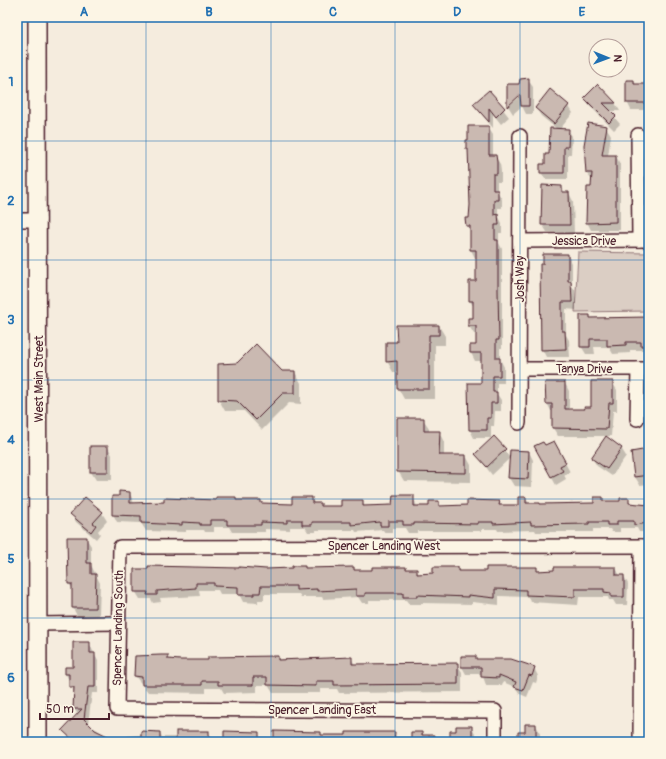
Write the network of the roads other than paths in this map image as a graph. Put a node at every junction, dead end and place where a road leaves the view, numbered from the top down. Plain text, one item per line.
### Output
1 (37, 17) edge
2 (638, 135) dead end
3 (520, 136) dead end
4 (17, 220) edge
5 (39, 220) junction
6 (644, 240) edge
7 (520, 241) junction
8 (520, 369) junction
9 (643, 369) edge
10 (637, 419) dead end
11 (519, 423) dead end
12 (645, 546) edge
13 (120, 547) joint
14 (118, 623) junction
15 (38, 624) junction
16 (117, 709) joint
17 (38, 742) edge
18 (495, 742) edge
19 (640, 742) edge

1 - 5 main road, West Main Street
2 - 6 street
3 - 7 street, Josh Way
4 - 5 street
5 - 15 main road, West Main Street
6 - 7 street, Jessica Drive
7 - 8 street, Josh Way
8 - 9 street, Tanya Drive
8 - 11 street, Josh Way
9 - 10 street
12 - 13 street, Spencer Landing West
12 - 19 street
13 - 14 street, Spencer Landing South
14 - 15 street
14 - 16 street, Spencer Landing South
15 - 17 main road, West Main Street
16 - 18 street, Spencer Landing East

